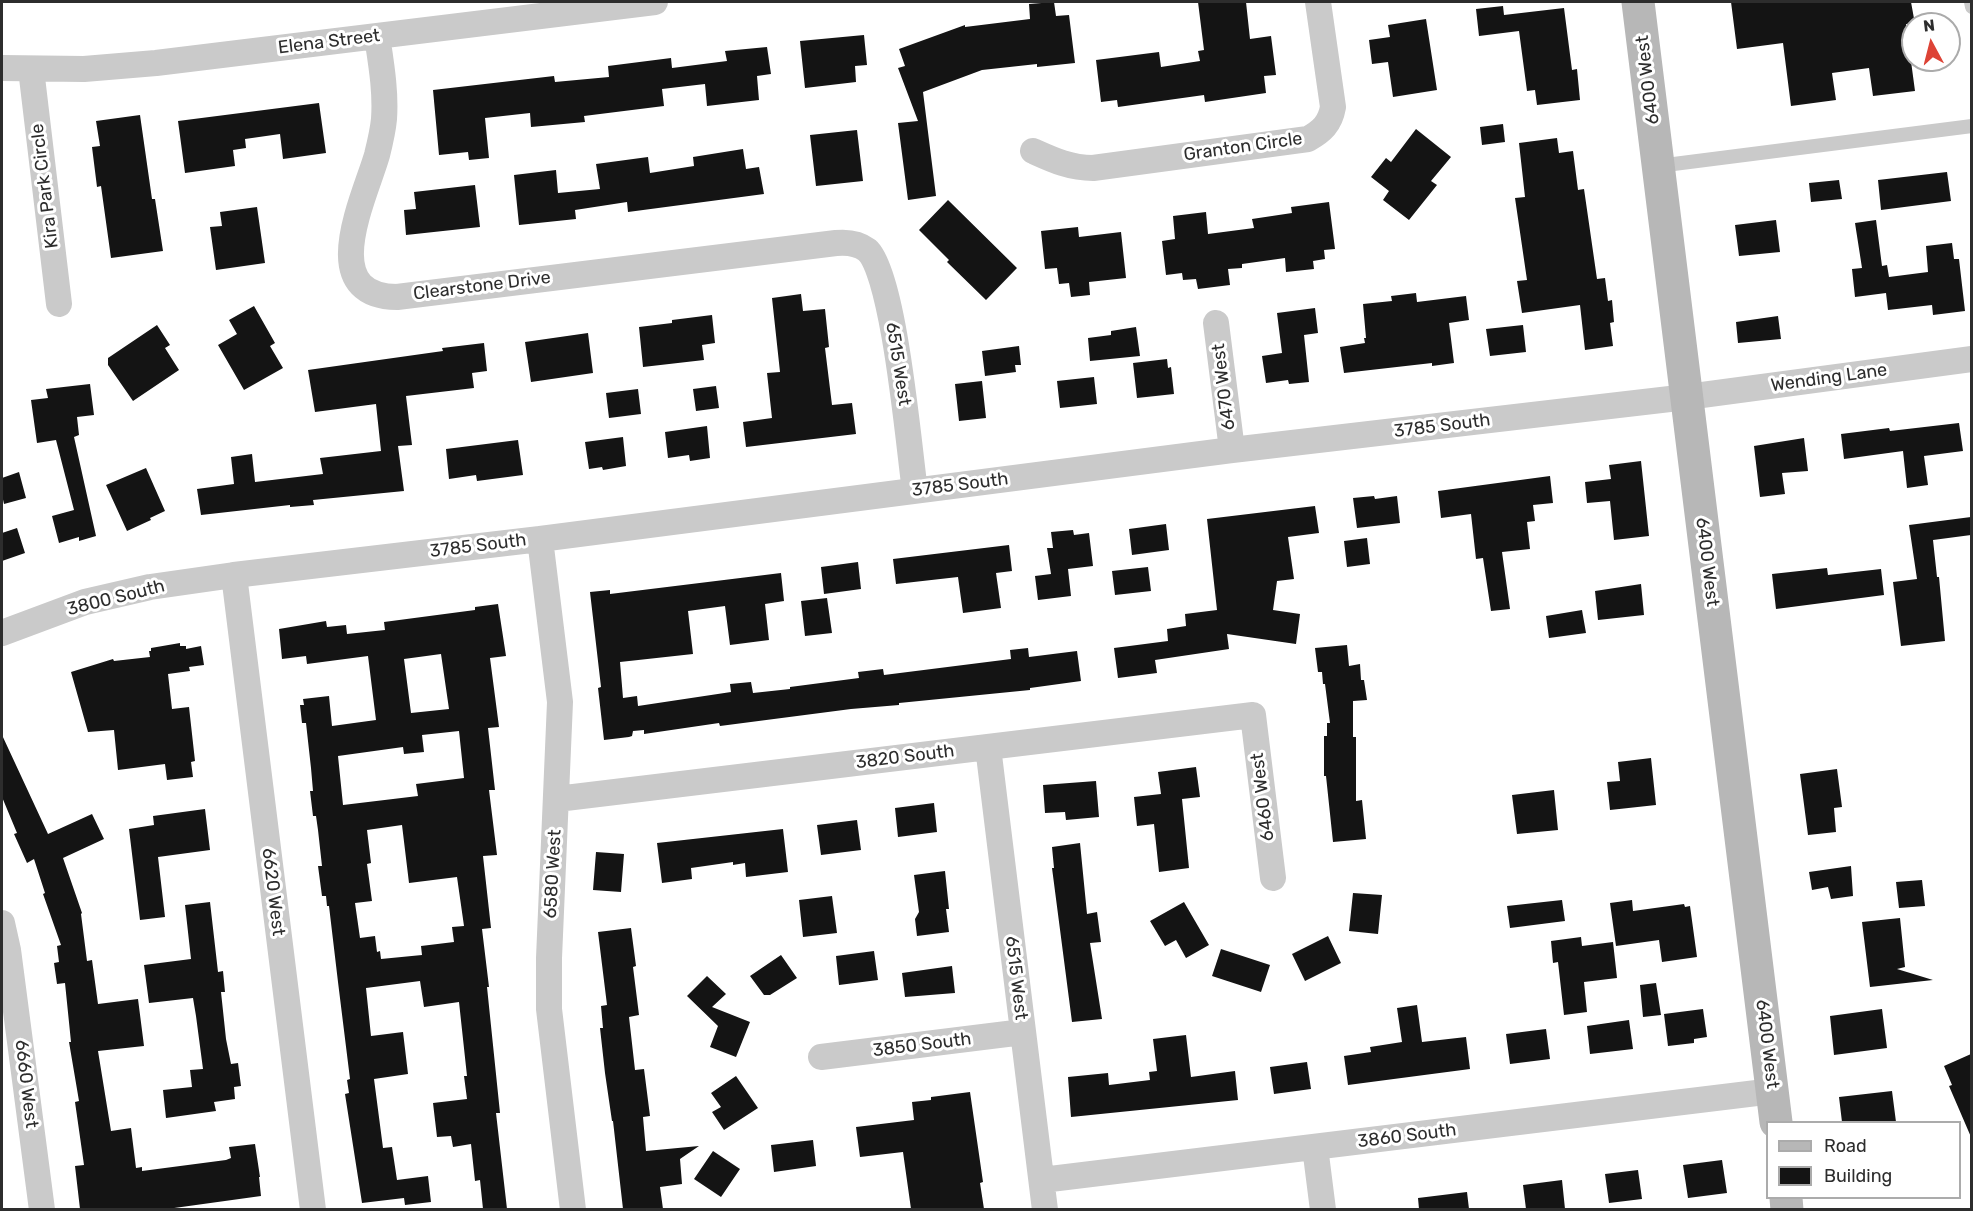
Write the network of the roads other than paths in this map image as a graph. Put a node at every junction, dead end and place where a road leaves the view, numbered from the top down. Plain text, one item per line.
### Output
1 (655, 2) edge
2 (1318, 2) edge
3 (1638, 2) edge
4 (1971, 2) edge
5 (1971, 7) edge
6 (377, 36) junction
7 (2, 68) edge
8 (31, 69) junction
9 (1971, 126) edge
10 (1033, 151) dead end
11 (1658, 166) junction
12 (860, 246) joint
13 (59, 304) dead end
14 (1216, 323) dead end
15 (1971, 359) edge
16 (1687, 397) junction
17 (1232, 450) junction
18 (915, 491) junction
19 (540, 539) junction
20 (234, 575) junction
21 (2, 633) edge
22 (1253, 715) joint
23 (988, 747) junction
24 (557, 799) junction
25 (1273, 878) dead end
26 (2, 923) edge
27 (9, 1014) edge
28 (1023, 1032) junction
29 (821, 1057) dead end
30 (1774, 1107) edge
31 (1315, 1147) junction
32 (1042, 1180) junction
33 (42, 1209) edge
34 (313, 1209) edge
35 (573, 1209) edge
36 (1045, 1209) edge
37 (1323, 1209) edge

1 - 6 street, Elena Street
2 - 10 street, Granton Circle
3 - 11 street, 6400 West
4 - 5 lane
6 - 8 street, Elena Street
6 - 12 street, Clearstone Drive
7 - 8 street, Elena Street
8 - 13 street, Kira Park Circle
9 - 11 lane
11 - 16 street, 6400 West
12 - 18 street, 6515 West
14 - 17 street, 6470 West
15 - 16 street, Wending Lane
16 - 17 street, 3785 South
16 - 30 street, 6400 West
17 - 18 street, 3785 South
18 - 19 street, 3785 South
19 - 20 street, 3785 South
19 - 24 street, 6580 West
20 - 21 street, 3800 South
20 - 34 street, 6620 West
22 - 23 street, 3820 South
22 - 25 street, 6460 West
23 - 24 street, 3820 South
23 - 28 street, 6515 West
24 - 35 street, 6580 West
26 - 27 street, 6660 West
27 - 33 street, 6660 West
28 - 29 street, 3850 South
28 - 32 street, 6515 West
30 - 31 street, 3860 South
31 - 32 street, 3860 South
31 - 37 street
32 - 36 street, 6515 West

